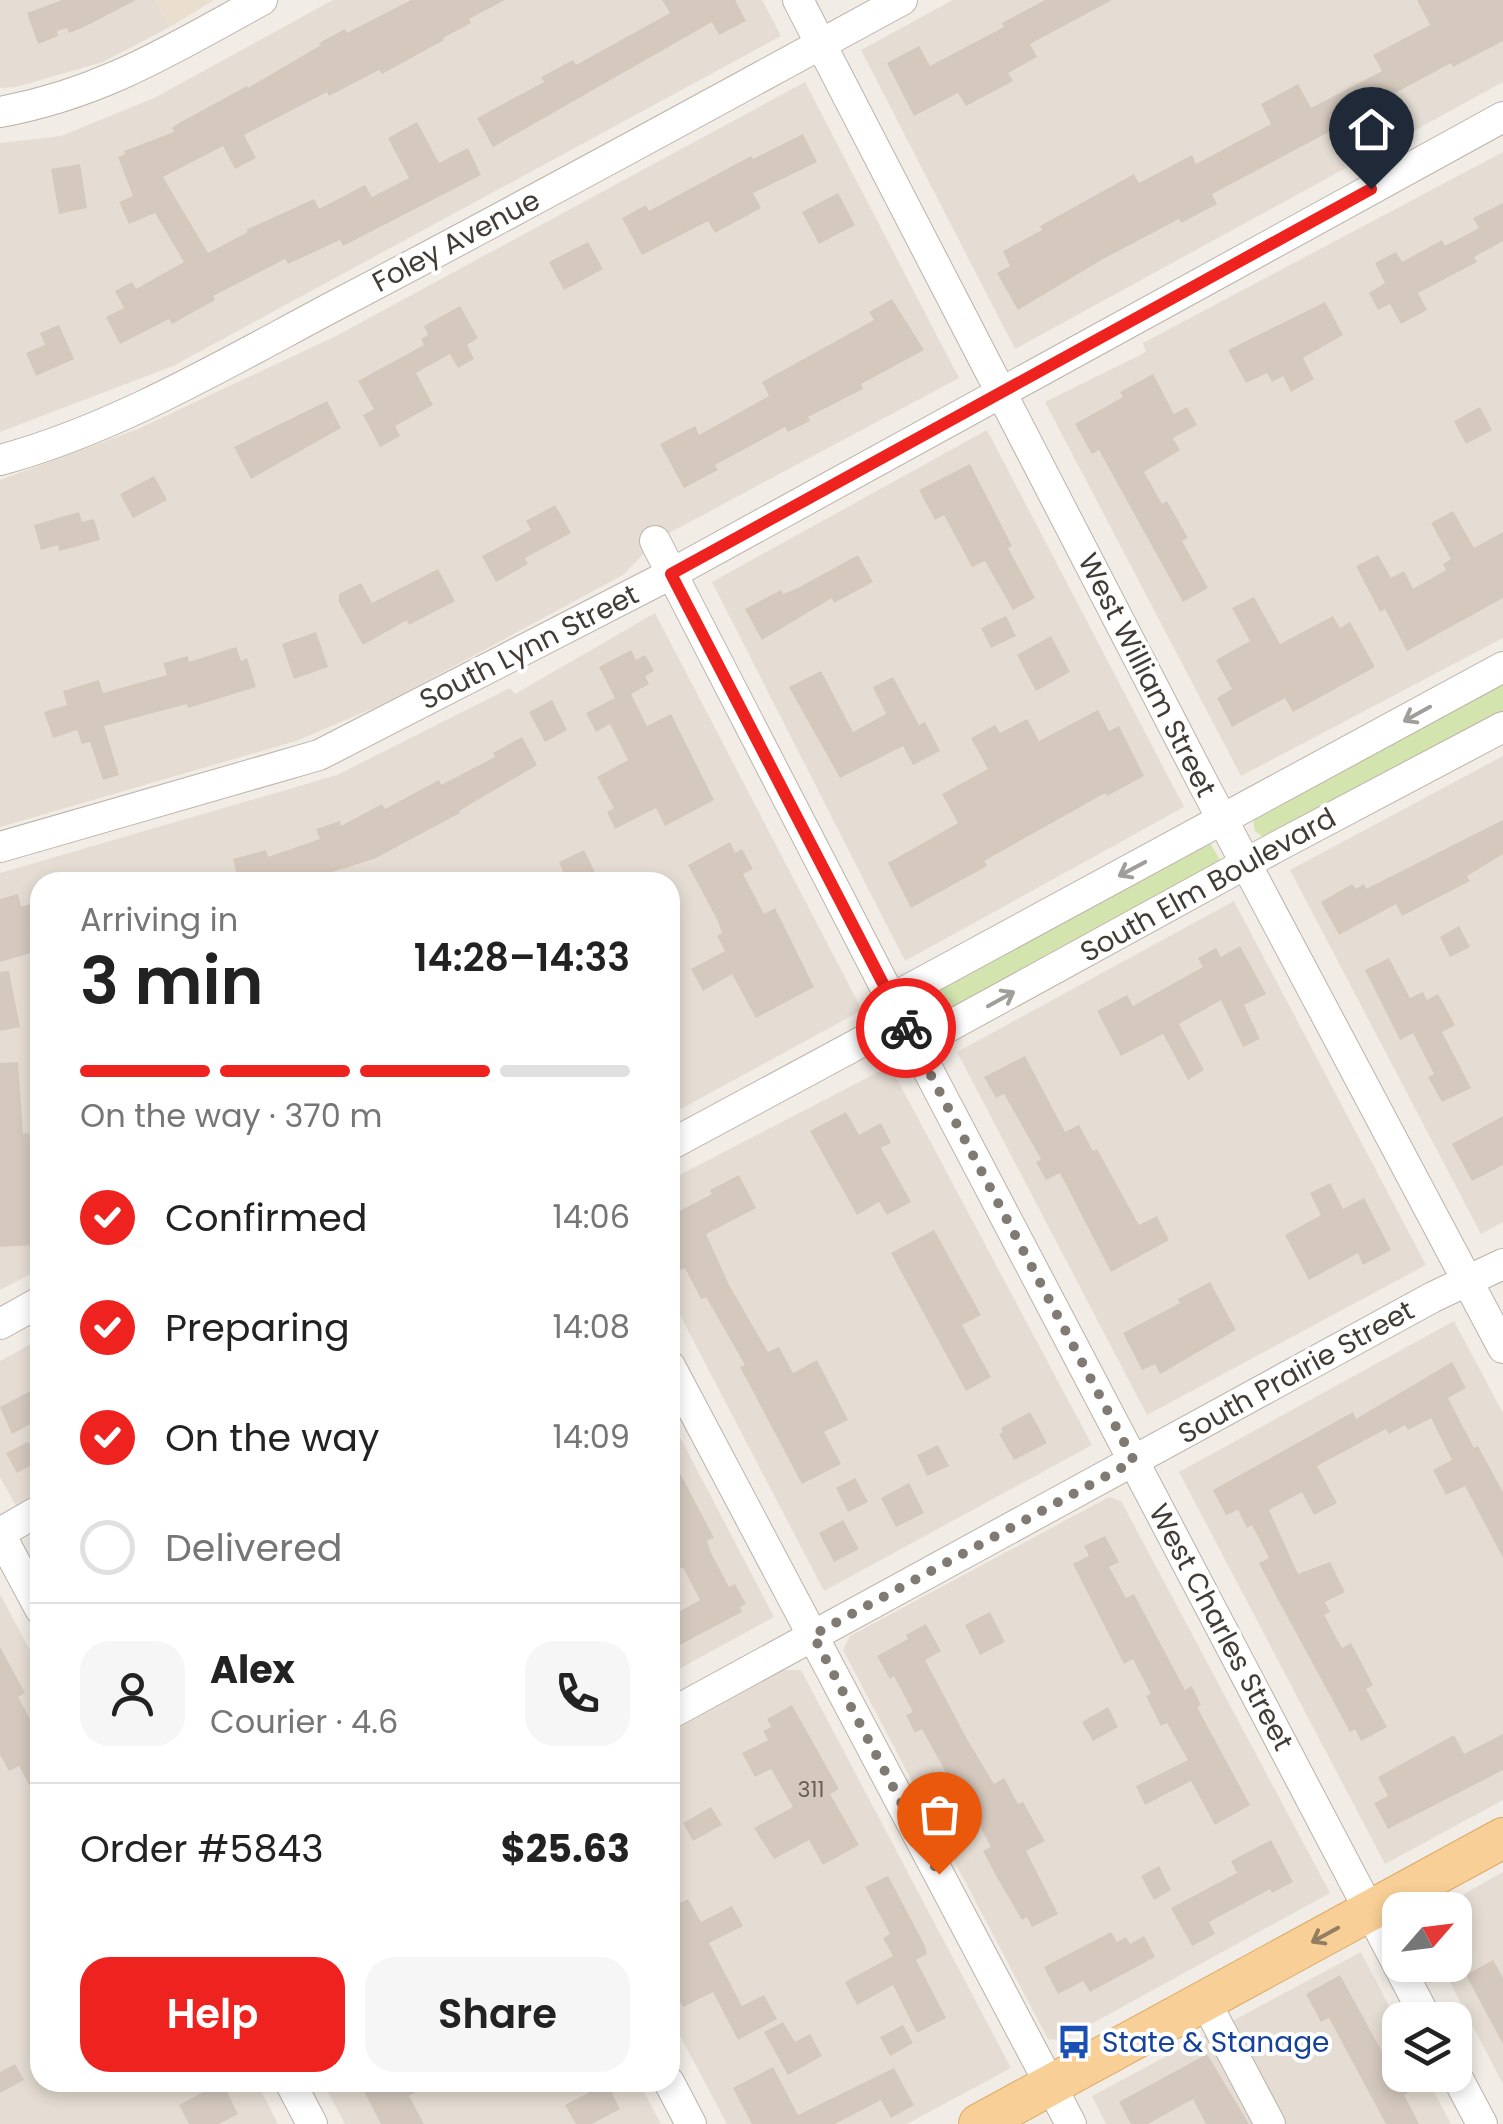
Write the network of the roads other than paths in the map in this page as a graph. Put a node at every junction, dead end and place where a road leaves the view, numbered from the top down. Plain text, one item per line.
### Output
1 (262, 0) edge
2 (798, 0) edge
3 (902, 0) edge
4 (821, 45) junction
5 (0, 112) edge
6 (1503, 117) edge
7 (1000, 392) junction
8 (0, 460) edge
9 (656, 542) dead end
10 (671, 574) junction
11 (1503, 667) edge
12 (1503, 727) edge
13 (1223, 820) junction
14 (0, 847) edge
15 (1246, 863) junction
16 (903, 1021) junction
17 (680, 1140) edge
18 (1503, 1264) edge
19 (1468, 1280) junction
20 (30, 1308) edge
21 (0, 1324) edge
22 (1503, 1348) edge
23 (680, 1385) edge
24 (1134, 1461) junction
25 (30, 1516) edge
26 (0, 1534) edge
27 (30, 1590) edge
28 (813, 1635) junction
29 (680, 1708) edge
30 (1503, 1838) edge
31 (1370, 1910) junction
32 (1205, 2001) junction
33 (1418, 2002) edge
34 (1051, 2086) junction
35 (295, 2092) edge
36 (674, 2092) edge
37 (1465, 2092) edge
38 (312, 2124) edge
39 (690, 2124) edge
40 (979, 2124) edge
41 (1071, 2124) edge
42 (1270, 2124) edge
43 (1482, 2124) edge

1 - 5 street
2 - 4 street, West William Street
3 - 4 street, Foley Avenue
4 - 7 street, West William Street
4 - 8 street, Foley Avenue
6 - 7 street, South Lynn Street
7 - 10 street, South Lynn Street
7 - 13 street, West William Street
9 - 10 street, West Charles Street
10 - 14 street, South Lynn Street
10 - 16 street, West Charles Street
11 -> 13 street, South Elm Boulevard
12 - 15 street, South Elm Boulevard
13 - 15 street, West William Street
13 -> 16 street, South Elm Boulevard
16 -> 15 street, South Elm Boulevard
15 - 19 street, West William Street
16 - 17 street, South Elm Boulevard
16 - 24 street, West Charles Street
18 - 19 street, South Prairie Street
19 - 22 street, West William Street
19 - 24 street, South Prairie Street
20 - 21 street
23 - 28 street
24 - 28 street, South Prairie Street
24 - 31 street, West Charles Street
25 - 26 street
26 - 27 street
28 - 29 street, South Prairie Street
28 - 34 street
30 - 31 main road
31 -> 32 main road
31 - 33 street, West Charles Street
32 - 34 main road
32 - 42 street
34 - 40 main road
34 - 41 street
35 - 38 street
36 - 39 street
37 - 43 street

